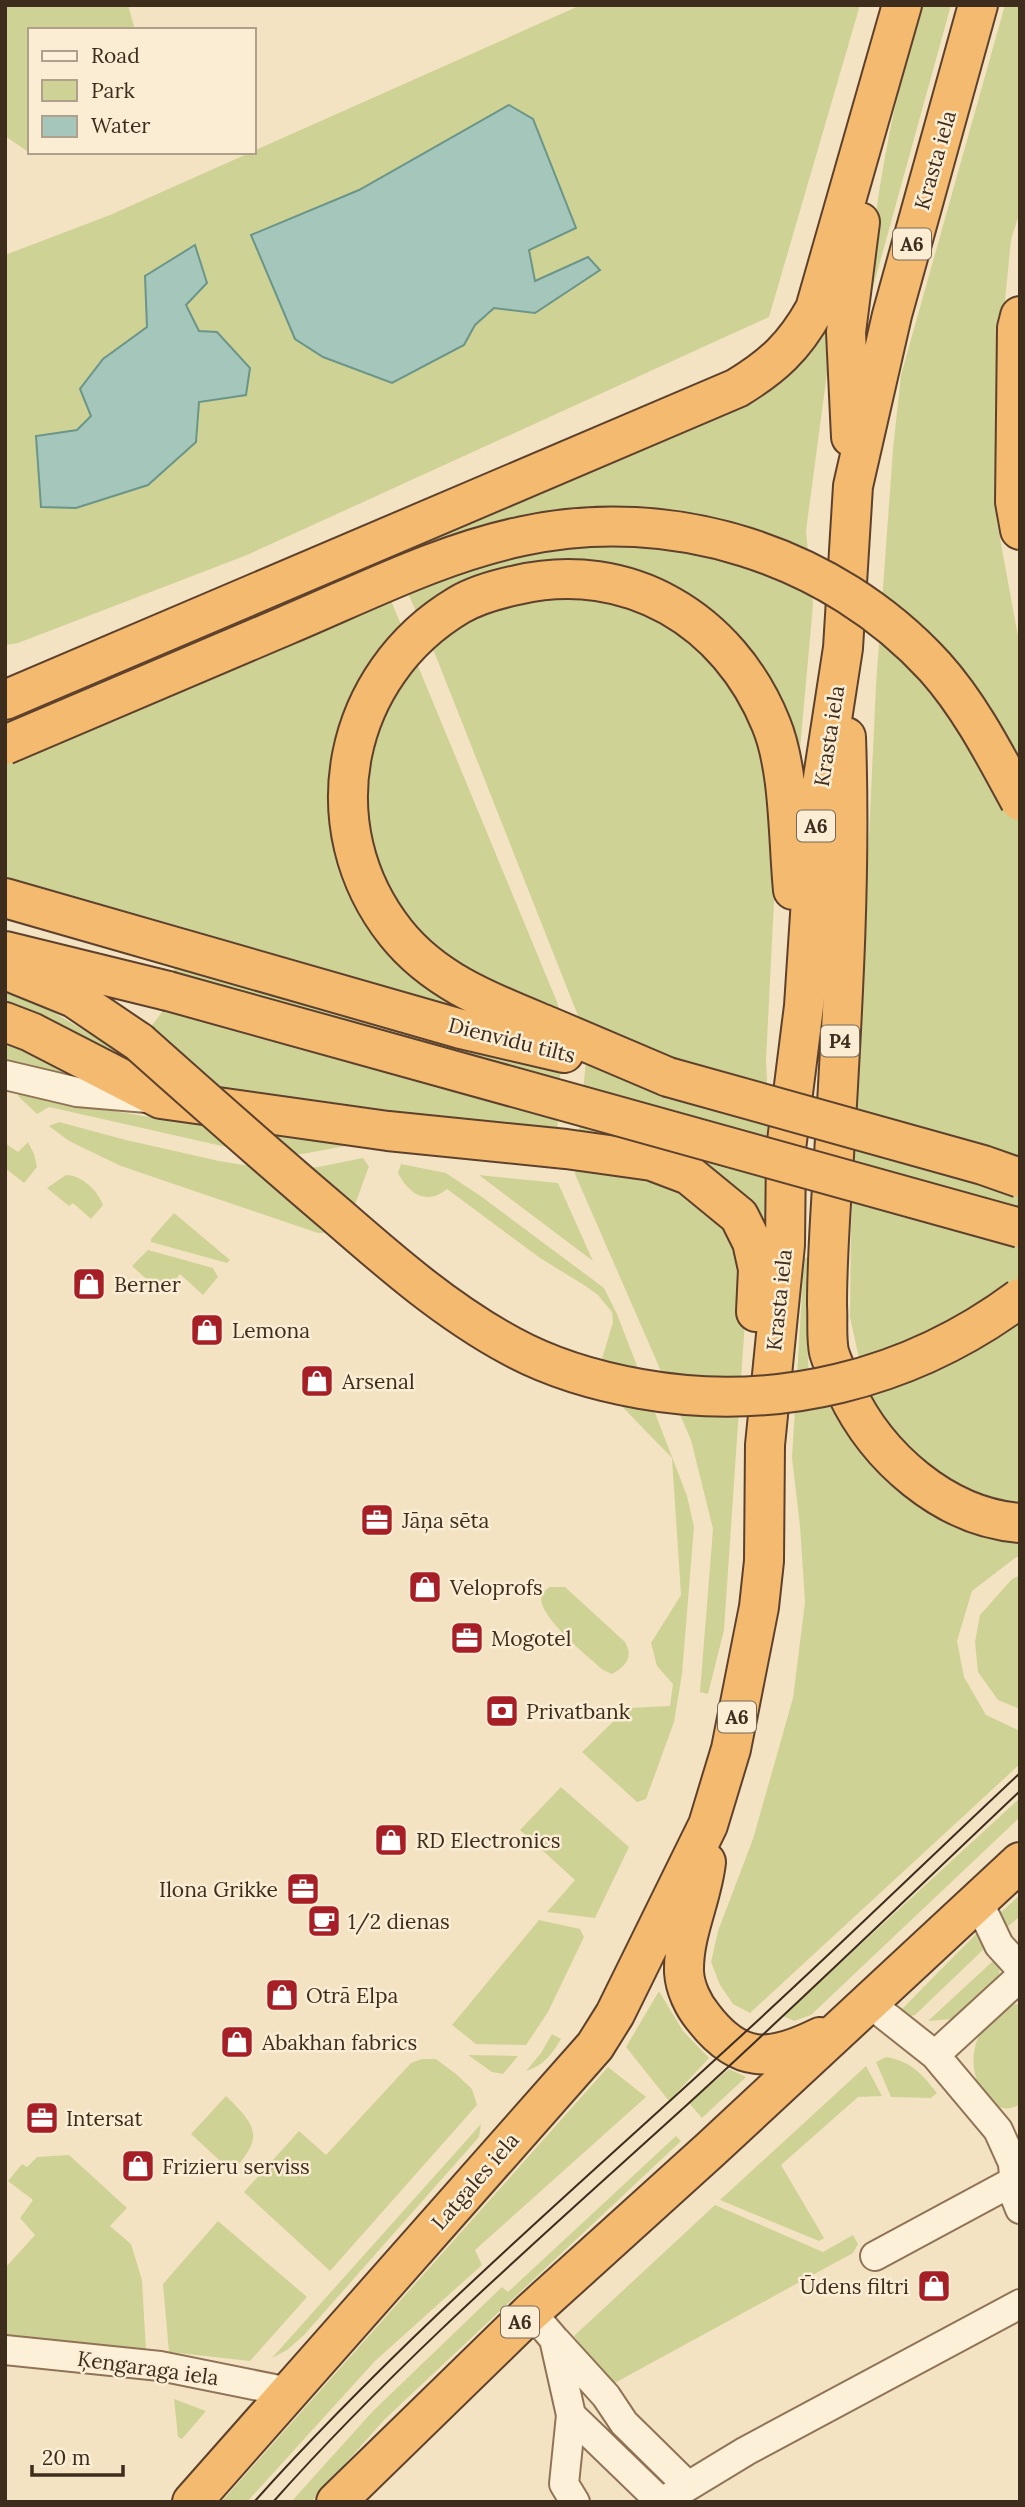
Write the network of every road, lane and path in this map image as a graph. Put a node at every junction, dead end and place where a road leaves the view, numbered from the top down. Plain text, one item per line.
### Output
1 (902, 5) edge
2 (978, 5) edge
3 (875, 102) junction
4 (1020, 316) edge
5 (853, 486) junction
6 (1020, 530) edge
7 (843, 648) junction
8 (5, 700) edge
9 (5, 745) edge
10 (1020, 801) edge
11 (5, 898) edge
12 (5, 951) edge
13 (5, 970) edge
14 (804, 1006) junction
15 (5, 1022) edge
16 (5, 1075) edge
17 (668, 1077) junction
18 (161, 1099) junction
19 (1020, 1178) edge
20 (1020, 1228) edge
21 (1020, 1298) edge
22 (765, 1445) junction
23 (1020, 1524) edge
24 (759, 1607) joint
25 (708, 1825) junction
26 (1020, 1861) edge
27 (978, 1900) junction
28 (1020, 1968) edge
29 (1020, 1977) edge
30 (868, 2002) junction
31 (840, 2027) junction
32 (935, 2056) junction
33 (1015, 2167) edge
34 (1020, 2209) edge
35 (875, 2256) dead end
36 (1020, 2304) edge
37 (542, 2325) junction
38 (5, 2350) edge
39 (289, 2392) junction
40 (571, 2415) junction
41 (687, 2485) junction
42 (341, 2500) edge
43 (191, 2502) edge
44 (575, 2502) edge
45 (662, 2502) edge

1 - 3 highway
2 - 5 highway, Krasta iela / A6
3 - 5 highway
3 - 8 highway
4 - 6 highway
5 - 7 highway, Krasta iela / A6
7 - 14 highway, Krasta iela / A6
7 - 23 highway, P4
9 - 10 highway, bridge
11 - 17 highway, Dienvidu tilts
12 - 20 highway, Dienvidu tilts, bridge
13 - 21 highway, bridge
14 - 17 highway
14 - 22 highway, Krasta iela / A6
15 - 18 highway
16 - 18 street
17 - 19 highway, Dienvidu tilts, bridge
18 - 22 highway
22 - 24 highway, Krasta iela / A6
24 - 25 highway, Latgales iela / A6
25 - 31 highway, Latgales iela / A6
25 - 39 highway, Latgales iela / A6
26 - 27 highway, Latgales iela / A6
27 - 28 street
27 - 30 highway, Latgales iela / A6
29 - 32 street
30 - 31 highway, Latgales iela / A6
30 - 32 street
31 - 37 highway, Latgales iela / A6
32 - 33 street
33 - 34 street
33 - 35 street
36 - 41 street
37 - 40 street
37 - 41 street
37 - 42 highway, Latgales iela / A6
38 - 39 street, Ķengaraga iela
39 - 43 highway, Latgales iela / A6
40 - 44 street
40 - 45 street
41 - 45 street

